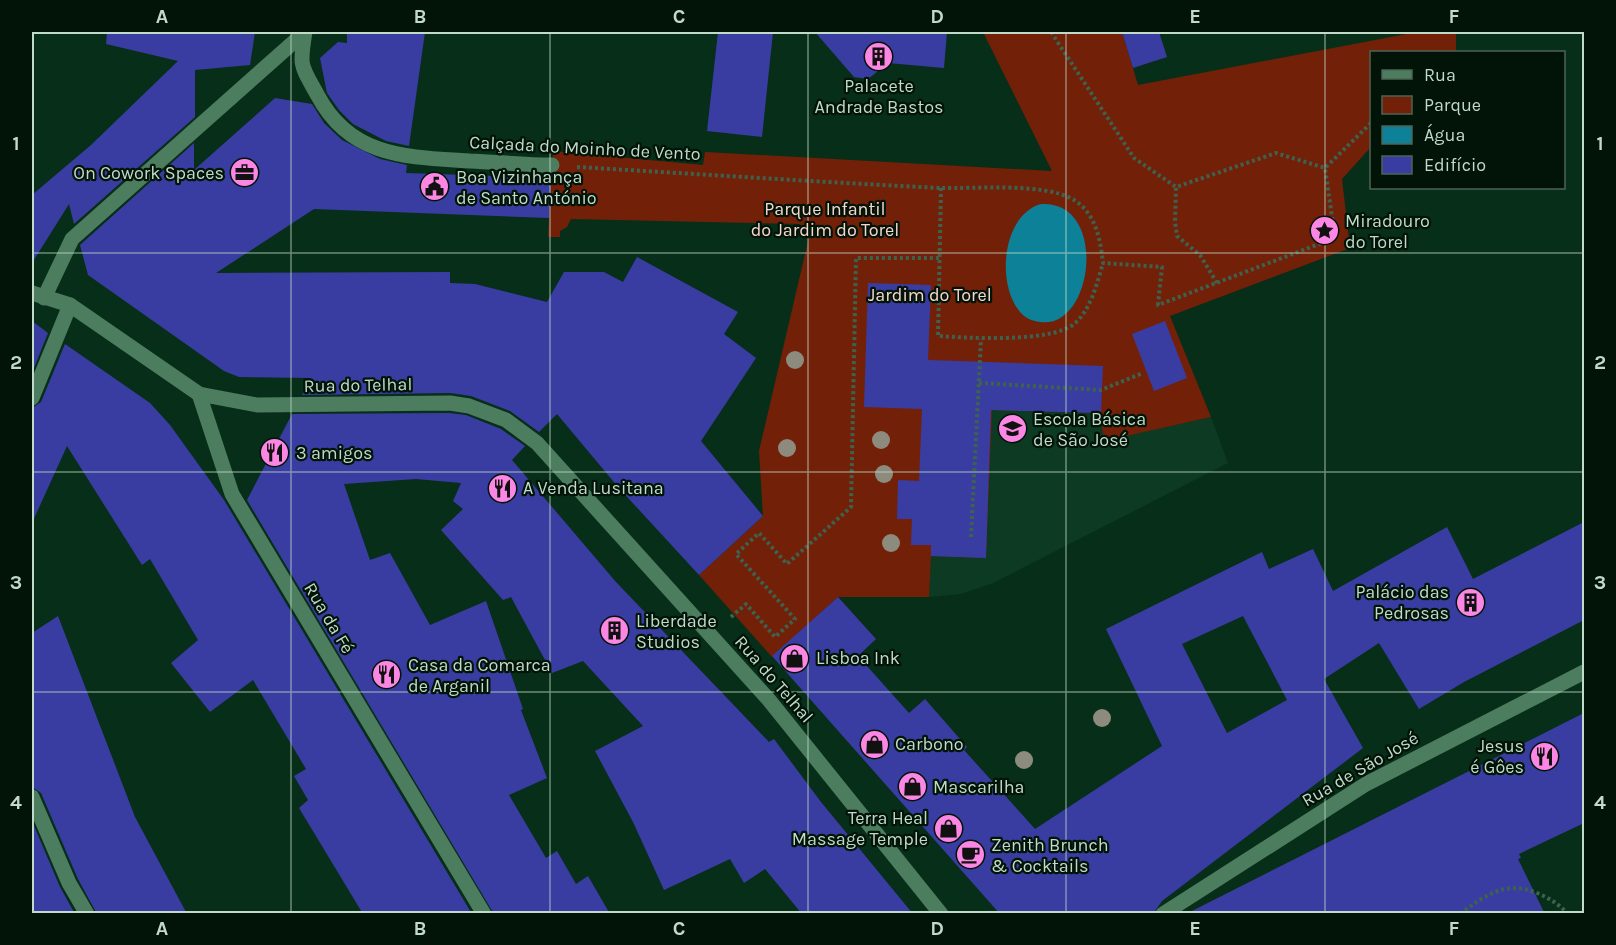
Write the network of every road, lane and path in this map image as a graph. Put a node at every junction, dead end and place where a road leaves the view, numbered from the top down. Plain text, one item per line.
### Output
1 (305, 32) edge
2 (1051, 32) edge
3 (1370, 123) edge
4 (552, 165) joint
5 (1325, 168) junction
6 (1176, 187) junction
7 (941, 188) junction
8 (939, 258) junction
9 (1103, 263) junction
10 (1217, 283) junction
11 (38, 295) edge
12 (70, 305) junction
13 (981, 339) junction
14 (1143, 373) dead end
15 (979, 383) junction
16 (199, 394) junction
17 (32, 398) edge
18 (972, 537) dead end
19 (746, 604) dead end
20 (1584, 672) edge
21 (32, 797) edge
22 (87, 914) edge
23 (484, 914) edge
24 (941, 914) edge
25 (1163, 914) edge
26 (1460, 914) edge
27 (1568, 914) edge

1 - 4 street, Calçada do Moinho de Vento
1 - 11 street, Calçada do Moinho de Vento
2 - 6 path
3 - 5 path
4 - 7 path, Calçada do Moinho de Vento
5 - 6 path
5 - 10 path
6 - 10 path
7 - 8 path
7 - 9 path
8 - 13 path
8 - 19 path
9 - 10 path
9 - 13 path
11 - 12 street
12 - 16 street
12 - 17 street
13 - 15 path
14 - 15 path
15 - 18 path
16 - 23 street, Rua da Fé
16 - 24 street, Rua do Telhal
20 - 25 street, Rua de São José
21 - 22 street
26 - 27 path

